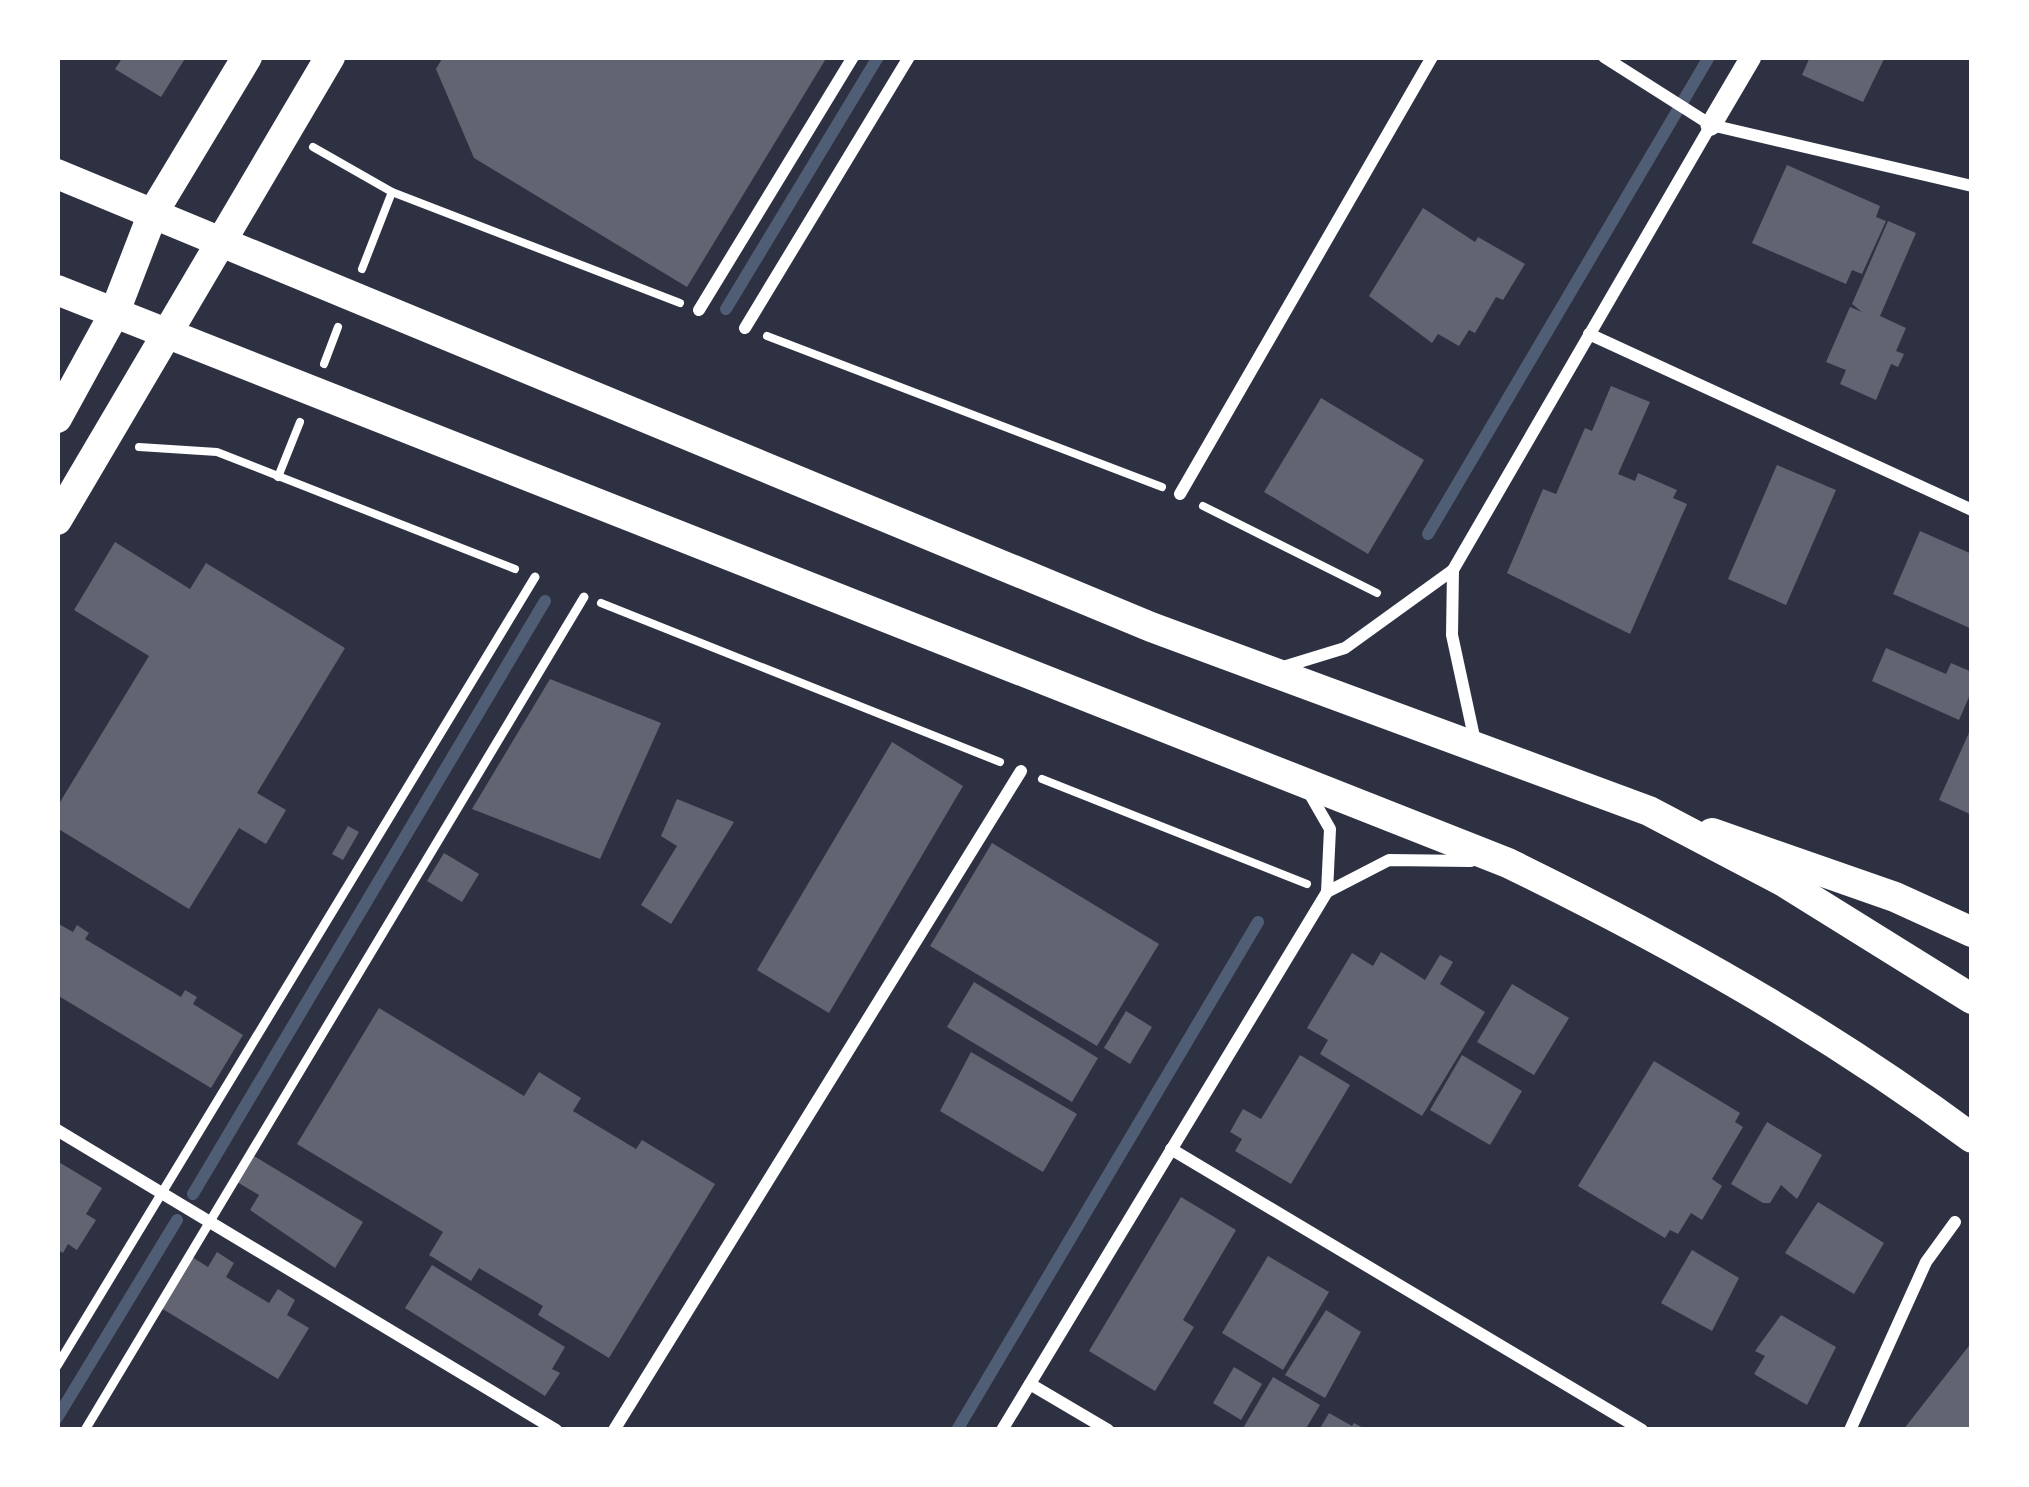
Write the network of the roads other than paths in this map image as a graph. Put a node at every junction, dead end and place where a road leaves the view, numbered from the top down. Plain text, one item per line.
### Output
1 (247, 57) edge
2 (330, 57) edge
3 (853, 57) edge
4 (909, 57) edge
5 (1432, 57) edge
6 (1604, 57) edge
7 (1751, 57) edge
8 (1704, 120) junction
9 (57, 174) edge
10 (1972, 186) edge
11 (153, 212) junction
12 (223, 238) junction
13 (57, 290) edge
14 (700, 310) road end
15 (114, 314) junction
16 (745, 328) road end
17 (164, 334) junction
18 (1588, 334) junction
19 (57, 418) edge
20 (1180, 494) road end
21 (1972, 510) edge
22 (57, 520) edge
23 (1453, 569) junction
24 (535, 577) road end
25 (584, 596) road end
26 (1273, 671) junction
27 (1476, 747) junction
28 (1021, 771) road end
29 (1301, 779) junction
30 (1649, 811) junction
31 (1508, 863) junction
32 (1327, 892) junction
33 (1964, 924) edge
34 (1972, 999) edge
35 (57, 1130) edge
36 (1972, 1138) edge
37 (1171, 1149) junction
38 (163, 1194) junction
39 (1955, 1222) dead end
40 (209, 1223) junction
41 (57, 1366) edge
42 (1030, 1384) junction
43 (85, 1430) edge
44 (556, 1430) edge
45 (614, 1430) edge
46 (1002, 1430) edge
47 (1108, 1430) edge
48 (1642, 1430) edge
49 (1850, 1430) edge

1 - 11 main road
2 - 12 main road
3 - 14 street
4 - 16 street
5 - 20 street
6 - 8 street
7 - 8 street
8 - 10 street
8 - 18 street
9 - 11 main road
11 - 12 main road
11 - 15 main road
12 - 17 main road
12 - 26 main road
13 - 15 main road
15 - 17 main road
15 - 19 main road
17 - 22 main road
17 - 29 main road
18 - 21 street
18 - 23 street
23 - 26 street
23 - 27 street
24 - 38 lane
25 - 40 lane
26 - 27 main road
27 - 30 main road
28 - 45 street
29 - 31 main road
29 - 32 street
30 - 33 main road
30 - 34 main road
31 - 32 street
31 - 36 main road
32 - 37 street
35 - 38 street
37 - 42 street
37 - 48 street
38 - 40 street
38 - 41 lane
39 - 49 street
40 - 43 lane
40 - 44 street
42 - 46 street
42 - 47 street

